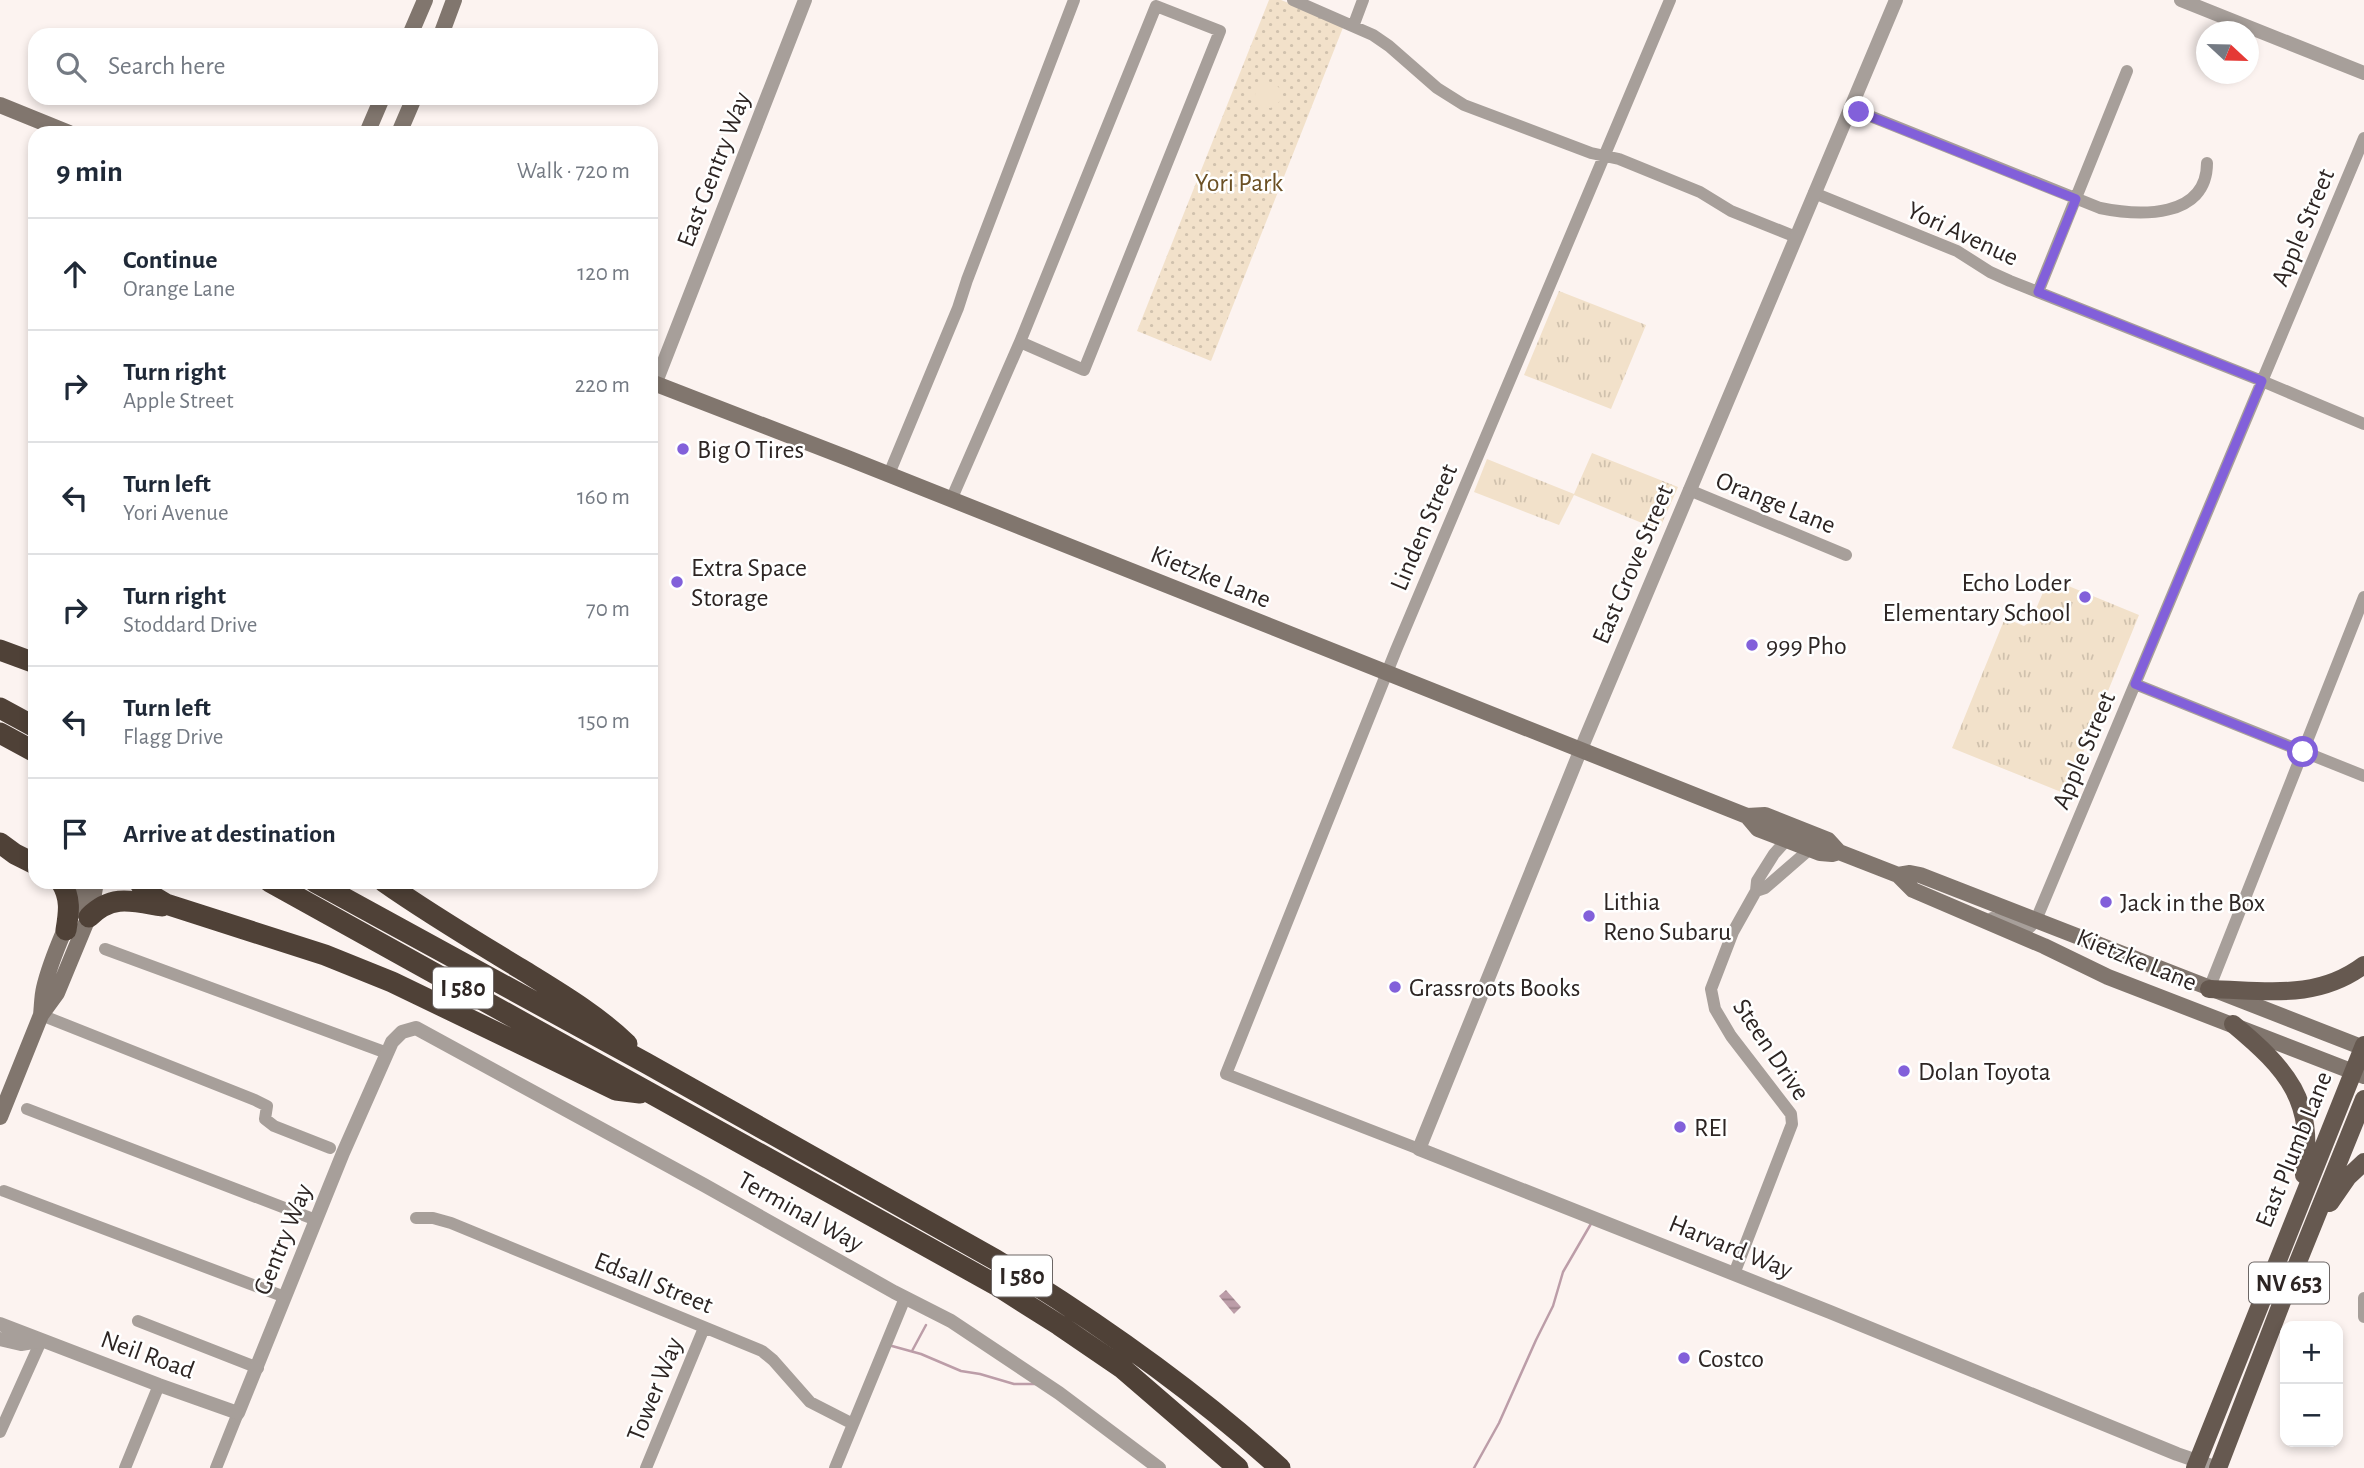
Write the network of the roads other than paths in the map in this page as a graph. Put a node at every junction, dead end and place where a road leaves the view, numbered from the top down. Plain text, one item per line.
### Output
1 (425, 0) edge
2 (454, 0) edge
3 (805, 0) edge
4 (1074, 0) edge
5 (1293, 0) edge
6 (1363, 0) edge
7 (1670, 0) edge
8 (1896, 0) edge
9 (2180, 0) edge
10 (1354, 24) junction
11 (413, 28) edge
12 (444, 28) edge
13 (2127, 71) dead end
14 (2364, 73) edge
15 (0, 105) edge
16 (379, 105) edge
17 (411, 105) edge
18 (1850, 108) junction
19 (52, 126) edge
20 (370, 126) edge
21 (402, 126) edge
22 (2364, 138) edge
23 (1604, 156) junction
24 (2207, 163) dead end
25 (1814, 193) junction
26 (2076, 199) junction
27 (1796, 237) junction
28 (2038, 292) junction
29 (1020, 342) junction
30 (658, 369) edge
31 (2262, 381) junction
32 (658, 386) edge
33 (2364, 424) edge
34 (889, 474) junction
35 (1689, 490) junction
36 (951, 500) junction
37 (1846, 555) dead end
38 (2364, 597) edge
39 (0, 650) edge
40 (28, 660) edge
41 (1386, 673) junction
42 (2135, 684) junction
43 (0, 708) edge
44 (28, 723) edge
45 (0, 733) edge
46 (28, 748) edge
47 (1581, 749) junction
48 (2303, 752) junction
49 (2364, 776) edge
50 (1748, 816) junction
51 (0, 833) edge
52 (1784, 839) junction
53 (0, 843) edge
54 (1813, 843) junction
55 (28, 850) edge
56 (28, 860) edge
57 (1898, 875) junction
58 (65, 889) edge
59 (86, 889) edge
60 (95, 889) edge
61 (144, 889) edge
62 (283, 889) edge
63 (328, 889) edge
64 (394, 889) edge
65 (1756, 891) junction
66 (179, 909) junction
67 (1964, 912) junction
68 (89, 917) junction
69 (2036, 920) junction
70 (66, 930) junction
71 (105, 949) dead end
72 (2364, 965) edge
73 (2209, 989) junction
74 (41, 1015) junction
75 (2234, 1024) junction
76 (401, 1032) joint
77 (2364, 1047) edge
78 (387, 1053) junction
79 (646, 1063) junction
80 (1226, 1074) joint
81 (2359, 1074) edge
82 (656, 1095) junction
83 (2364, 1099) edge
84 (27, 1109) dead end
85 (0, 1117) edge
86 (330, 1148) dead end
87 (1419, 1149) junction
88 (2364, 1162) edge
89 (4, 1191) dead end
90 (2298, 1206) junction
91 (416, 1218) dead end
92 (316, 1220) junction
93 (1734, 1274) junction
94 (2285, 1294) junction
95 (285, 1297) junction
96 (905, 1298) junction
97 (2364, 1298) edge
98 (2364, 1317) edge
99 (138, 1321) dead end
100 (0, 1324) edge
101 (704, 1328) junction
102 (0, 1339) edge
103 (41, 1341) junction
104 (258, 1368) junction
105 (159, 1385) junction
106 (238, 1413) junction
107 (853, 1424) junction
108 (0, 1432) edge
109 (2196, 1465) edge
110 (125, 1468) edge
111 (216, 1468) edge
112 (646, 1468) edge
113 (835, 1468) edge
114 (1159, 1468) edge
115 (1238, 1468) edge
116 (1280, 1468) edge
117 (2218, 1468) edge

1 - 11 main road
2 - 12 main road
3 - 30 street, East Gentry Way
4 - 34 street
5 - 10 street
6 - 10 street
7 - 23 street, Linden Street
8 - 18 street, East Grove Street
9 - 14 street
10 - 23 street
13 - 26 street
15 - 19 main road
16 - 20 main road
17 - 21 main road
18 - 25 street, East Grove Street
18 - 26 street
22 - 31 street, Apple Street
23 - 27 street
23 - 41 street, Linden Street
24 - 26 street
25 - 27 street, East Grove Street
25 - 28 street, Yori Avenue
26 - 28 street
27 - 35 street, East Grove Street
28 - 31 street, Yori Avenue
29 - 29 street
29 - 36 street
31 - 33 street, Yori Avenue
31 - 42 street, Apple Street
32 - 34 main road, Kietzke Lane
34 - 36 main road, Kietzke Lane
35 - 37 street, Orange Lane
35 - 47 street, East Grove Street
36 - 41 main road, Kietzke Lane
38 - 48 street
39 - 40 highway
41 - 47 main road, Kietzke Lane
41 - 80 street, Linden Street
42 - 48 street
42 - 69 street, Apple Street
43 - 44 highway
45 - 46 highway
47 - 50 main road, Kietzke Lane
47 - 87 street, East Grove Street
48 - 49 street
48 - 73 street
50 - 52 main road, Kietzke Lane
50 - 54 main road, Kietzke Lane
51 - 55 highway
52 - 54 main road, Kietzke Lane
52 - 65 street, Steen Drive
53 - 56 highway
54 - 57 main road, Kietzke Lane
54 - 65 street, Steen Drive
57 - 67 main road, Kietzke Lane
57 - 69 main road, Kietzke Lane
58 - 70 highway
59 - 70 main road
60 - 68 main road
61 - 66 highway
62 - 82 highway, I 580
63 - 79 highway, I 580
64 - 79 highway
65 - 93 street, Steen Drive
66 - 68 highway
66 - 82 highway
67 - 69 street
67 - 75 main road, Kietzke Lane
68 - 74 main road
69 - 73 main road, Kietzke Lane
70 - 74 main road
71 - 78 street
72 - 73 main road
73 - 77 main road, Kietzke Lane
74 - 85 main road
74 - 86 street
75 - 81 main road, Kietzke Lane
75 - 90 main road
76 - 78 street, Gentry Way
76 - 96 street, Terminal Way
77 - 81 main road, East Plumb Lane / NV 653
78 - 92 street, Gentry Way
79 - 116 highway, I 580
80 - 87 street, Harvard Way
81 - 90 main road, East Plumb Lane / NV 653
82 - 115 highway, I 580
83 - 94 main road, East Plumb Lane / NV 653
84 - 92 street
87 - 93 street, Harvard Way
88 - 94 main road
89 - 95 street
90 - 109 main road, East Plumb Lane / NV 653
91 - 101 street, Edsall Street
92 - 95 street, Gentry Way
93 - 109 street, Harvard Way
94 - 117 main road, East Plumb Lane / NV 653
95 - 104 street, Gentry Way
96 - 107 street
96 - 114 street, Terminal Way
97 - 98 street
99 - 104 street
100 - 103 street, Neil Road
101 - 107 street, Edsall Street
101 - 112 street, Tower Way
102 - 103 street, Neil Road
103 - 105 street, Neil Road
103 - 108 street
104 - 106 street, Gentry Way
105 - 106 street, Neil Road
105 - 110 street
106 - 111 street, Gentry Way
107 - 113 street
109 - 117 street, Harvard Way

